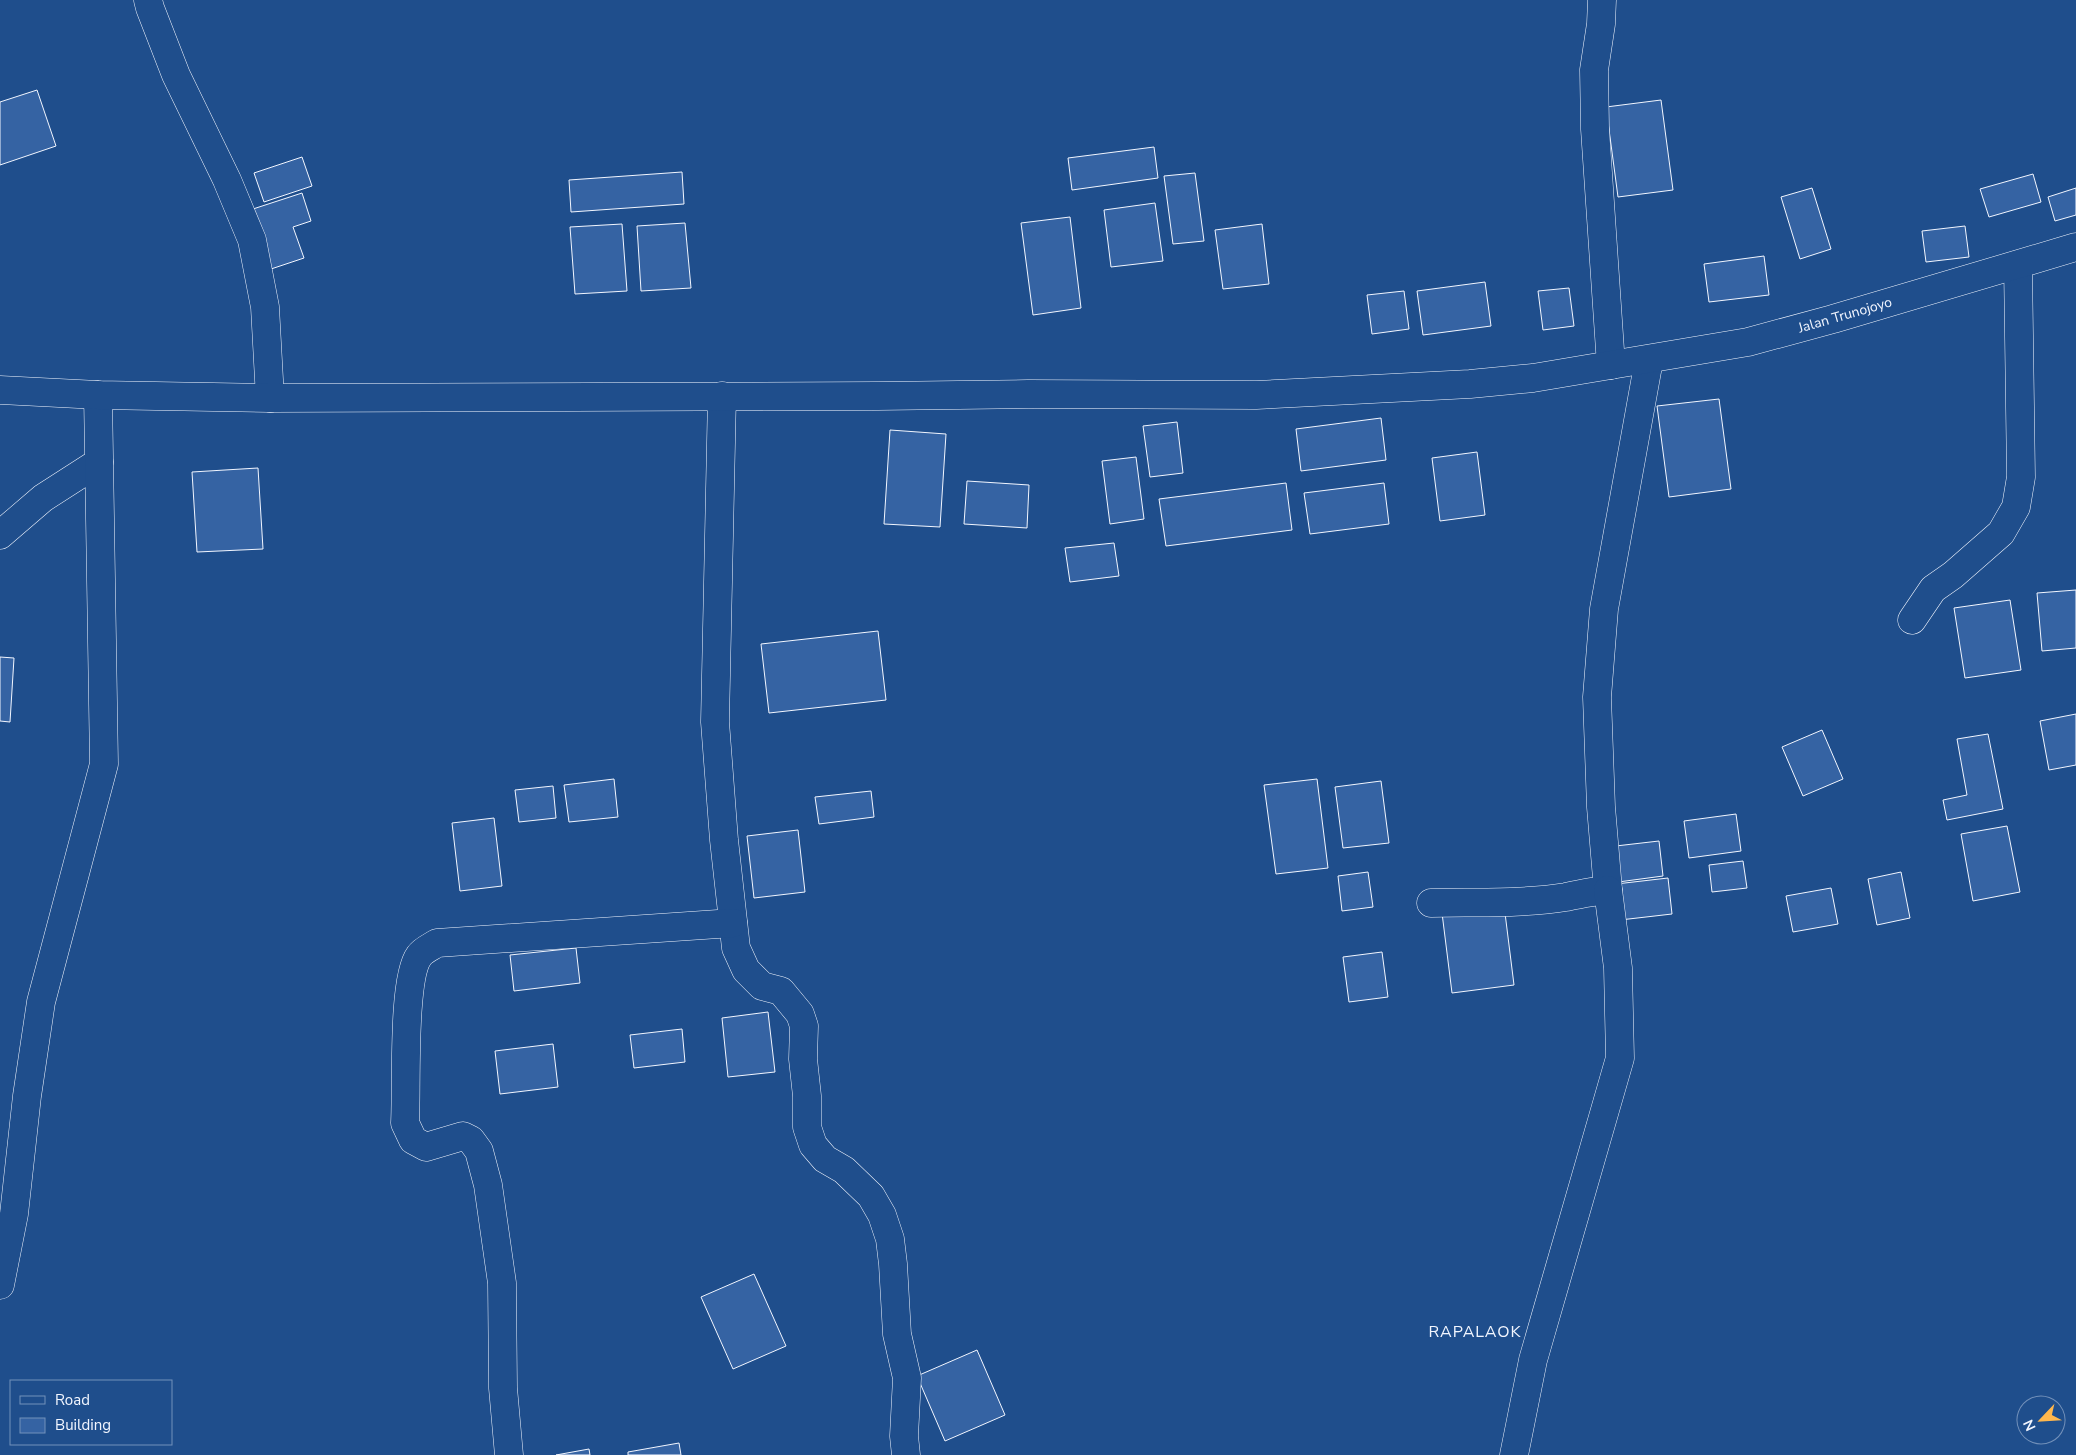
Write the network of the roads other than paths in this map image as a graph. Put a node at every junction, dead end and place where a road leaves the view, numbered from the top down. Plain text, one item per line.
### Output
1 (148, 0) edge
2 (1602, 0) edge
3 (2076, 247) edge
4 (2018, 265) junction
5 (1648, 360) junction
6 (1610, 365) junction
7 (0, 390) edge
8 (98, 395) junction
9 (722, 396) junction
10 (270, 398) junction
11 (99, 462) junction
12 (0, 535) edge
13 (1912, 620) dead end
14 (1608, 890) junction
15 (1431, 903) dead end
16 (733, 923) junction
17 (0, 1286) edge
18 (509, 1455) edge
19 (906, 1455) edge
20 (1514, 1455) edge

1 - 10 street
2 - 6 street
3 - 4 street, Jalan Trunojoyo
4 - 5 street, Jalan Trunojoyo
4 - 13 street
5 - 6 street, Jalan Trunojoyo
5 - 14 street
6 - 9 street, Jalan Trunojoyo
7 - 8 street, Jalan Trunojoyo
8 - 10 street, Jalan Trunojoyo
8 - 11 street
9 - 10 street, Jalan Trunojoyo
9 - 16 street
11 - 12 street
11 - 17 street
14 - 15 street
14 - 20 street
16 - 18 street
16 - 19 street

